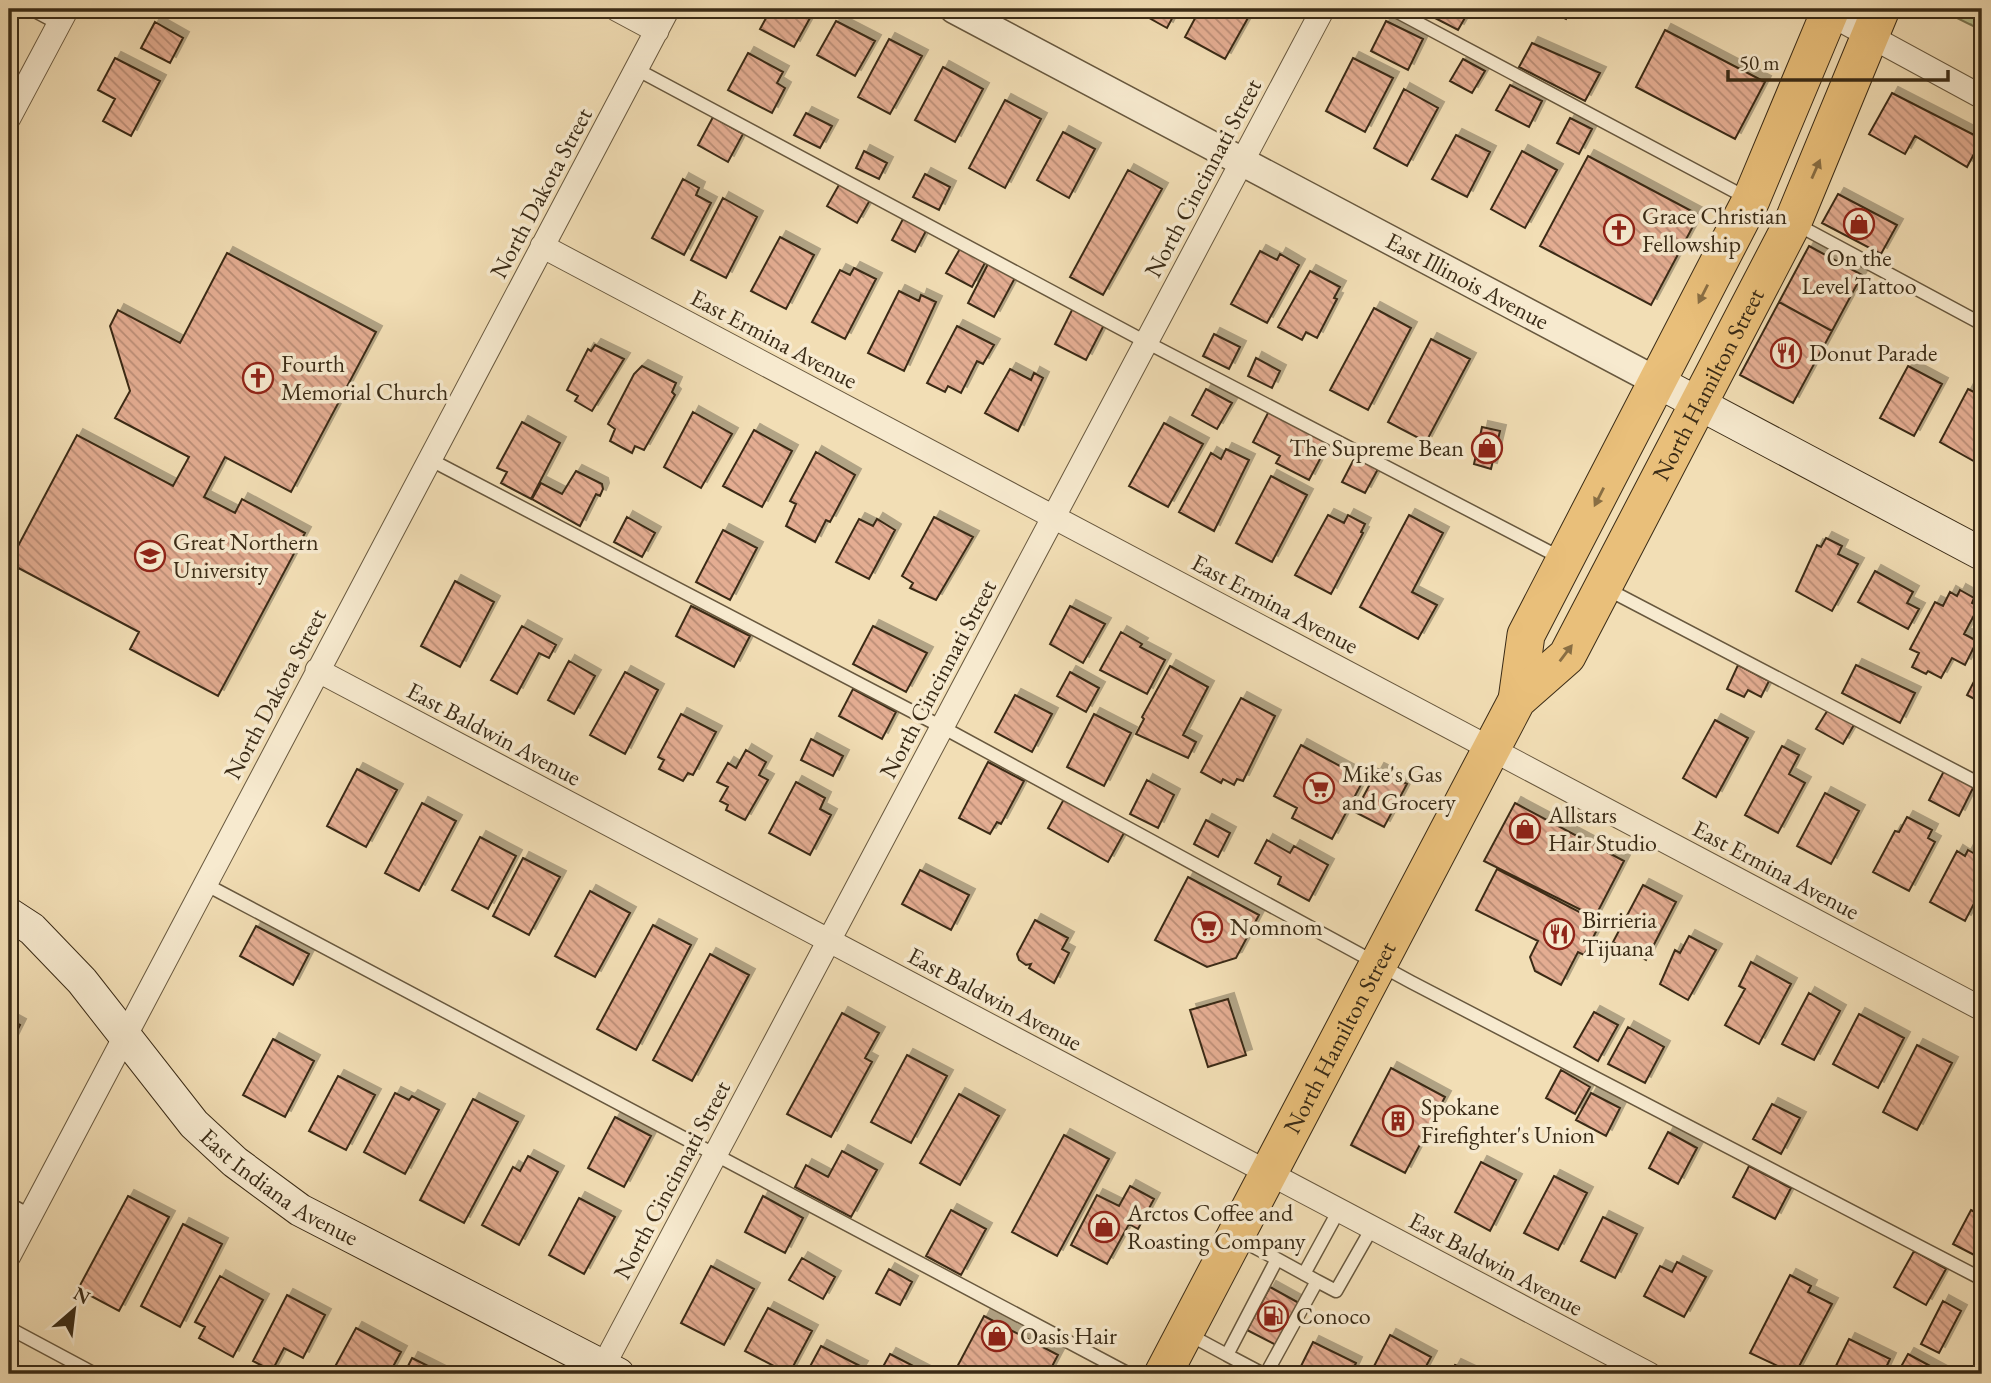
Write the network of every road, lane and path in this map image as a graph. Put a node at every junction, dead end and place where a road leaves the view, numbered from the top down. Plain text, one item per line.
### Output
1 (31, 9) edge
2 (615, 9) edge
3 (668, 9) edge
4 (954, 9) edge
5 (1323, 9) edge
6 (1392, 9) edge
7 (1827, 10) edge
8 (63, 16) edge
9 (1876, 22) edge
10 (657, 31) junction
11 (636, 69) junction
12 (1982, 97) edge
13 (9, 118) edge
14 (1242, 161) junction
15 (1751, 200) junction
16 (1793, 222) junction
17 (542, 246) junction
18 (1982, 324) edge
19 (1146, 342) junction
20 (1658, 382) junction
21 (1700, 404) junction
22 (429, 459) junction
23 (1054, 516) junction
24 (1982, 554) edge
25 (1565, 561) junction
26 (1604, 587) junction
27 (317, 670) junction
28 (1517, 700) junction
29 (942, 727) junction
30 (1490, 748) junction
31 (1982, 785) edge
32 (204, 883) junction
33 (9, 914) edge
34 (829, 941) junction
35 (1379, 965) junction
36 (1982, 1009) edge
37 (122, 1036) junction
38 (715, 1155) junction
39 (1267, 1172) junction
40 (9, 1204) edge
41 (1339, 1210) junction
42 (30, 1215) junction
43 (1372, 1228) junction
44 (1234, 1237) junction
45 (9, 1256) edge
46 (1277, 1259) junction
47 (1304, 1274) junction
48 (1982, 1279) edge
49 (1317, 1281) junction
50 (9, 1328) edge
51 (1185, 1332) junction
52 (1227, 1355) junction
53 (607, 1372) edge
54 (95, 1374) edge
55 (1129, 1374) edge
56 (1163, 1374) edge
57 (1265, 1374) edge
58 (1648, 1374) edge

1 - 8 lane
2 - 10 street
3 - 10 street, North Dakota Street
4 - 14 street, East Illinois Avenue
5 - 14 street, North Cincinnati Street
6 - 15 lane
7 - 9 street
7 - 15 main road, North Hamilton Street
8 - 13 street
9 - 12 street
16 -> 9 main road, North Hamilton Street
10 - 11 street, North Dakota Street
11 - 17 street, North Dakota Street
11 - 19 lane
14 - 19 street, North Cincinnati Street
14 - 20 street, East Illinois Avenue
15 -> 20 main road, North Hamilton Street
16 - 18 lane
16 - 21 main road, North Hamilton Street
17 - 22 street, North Dakota Street
17 - 23 street, East Ermina Avenue
19 - 23 street, North Cincinnati Street
19 - 25 lane
20 - 21 main road, East Illinois Avenue
20 -> 25 main road, North Hamilton Street
21 - 24 main road, East Illinois Avenue
21 - 26 main road, North Hamilton Street
22 - 27 street, North Dakota Street
22 - 29 lane
23 - 29 street, North Cincinnati Street
23 - 30 street, East Ermina Avenue
25 - 28 main road, North Hamilton Street
28 -> 26 main road, North Hamilton Street
26 - 31 lane
27 - 32 street, North Dakota Street
27 - 34 street, East Baldwin Avenue
28 - 30 main road, North Hamilton Street
29 - 34 street, North Cincinnati Street
29 - 35 lane
30 - 35 main road, North Hamilton Street
30 - 36 street, East Ermina Avenue
32 - 37 street, North Dakota Street
32 - 38 lane
33 - 37 main road, East Indiana Avenue
34 - 38 street, North Cincinnati Street
34 - 39 street, East Baldwin Avenue
35 - 39 main road, North Hamilton Street
35 - 48 lane
37 - 42 street, North Dakota Street
37 - 53 main road, East Indiana Avenue
38 - 53 street, North Cincinnati Street
38 - 55 lane
39 - 41 street, East Baldwin Avenue
39 - 44 main road, North Hamilton Street
40 - 42 lane
41 - 43 street, East Baldwin Avenue
41 - 47 lane
42 - 45 street, North Dakota Street
43 - 49 lane
43 - 58 street, East Baldwin Avenue
44 - 46 lane
44 - 51 main road, North Hamilton Street
46 - 47 lane
46 - 52 lane
47 - 49 lane
49 - 57 lane
50 - 54 lane
51 - 52 lane
51 - 56 main road, North Hamilton Street
52 - 57 lane

